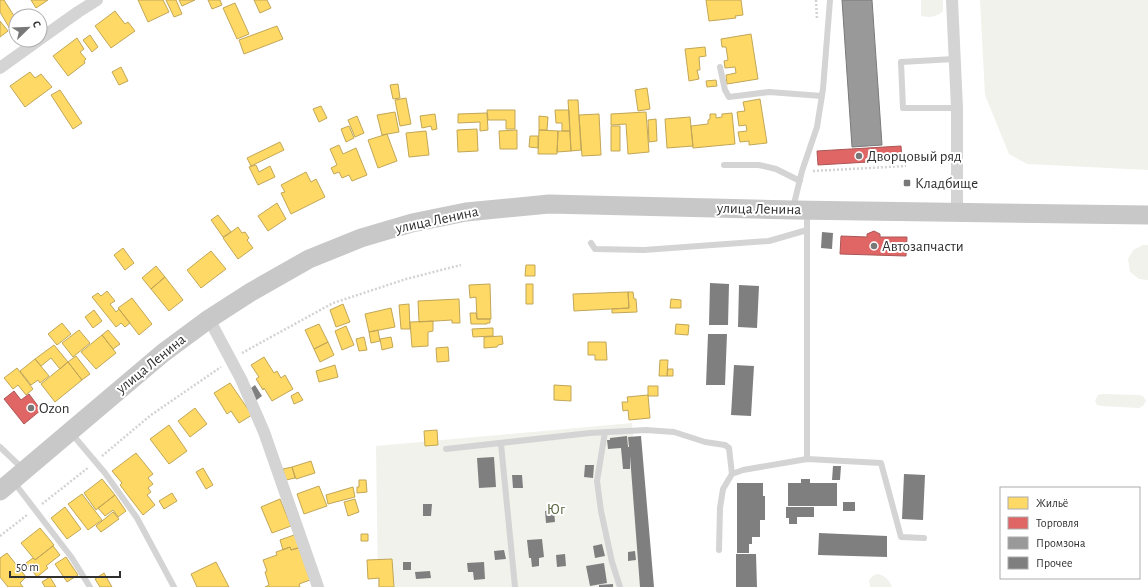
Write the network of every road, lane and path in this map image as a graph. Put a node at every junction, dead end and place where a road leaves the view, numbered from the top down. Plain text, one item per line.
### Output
1 (97, 0) edge
2 (830, 0) edge
3 (952, 0) edge
4 (48, 34) edge
5 (28, 48) edge
6 (954, 59) junction
7 (720, 67) dead end
8 (0, 68) edge
9 (822, 96) junction
10 (957, 108) junction
11 (724, 165) dead end
12 (906, 166) dead end
13 (802, 171) junction
14 (800, 181) junction
15 (800, 210) junction
16 (957, 212) junction
17 (1148, 215) edge
18 (807, 230) junction
19 (591, 243) dead end
20 (461, 265) dead end
21 (209, 319) junction
22 (231, 360) junction
23 (70, 431) junction
24 (605, 432) junction
25 (501, 444) junction
26 (0, 447) edge
27 (446, 449) dead end
28 (806, 459) junction
29 (96, 462) junction
30 (732, 474) junction
31 (12, 480) edge
32 (35, 510) junction
33 (0, 536) edge
34 (924, 538) dead end
35 (719, 550) dead end
36 (90, 587) edge
37 (174, 587) edge
38 (318, 587) edge
39 (516, 587) edge
40 (620, 587) edge

1 - 4 street
2 - 9 lane
3 - 6 street
5 - 8 street
6 - 10 street
6 - 10 lane
7 - 9 lane
9 - 13 lane
10 - 16 street
11 - 14 lane
12 - 13 path
13 - 14 lane
14 - 15 lane
15 - 16 main road, улица Ленина
15 - 18 lane
15 - 21 main road, улица Ленина
16 - 17 main road, улица Ленина
18 - 19 lane
18 - 28 lane
20 - 22 path
21 - 22 street
21 - 23 main road, улица Ленина
22 - 29 path
22 - 38 street
23 - 29 lane
23 - 31 main road, улица Ленина
24 - 25 lane
24 - 30 lane
24 - 40 lane
25 - 27 lane
25 - 39 lane
26 - 31 lane
28 - 30 lane
28 - 34 lane
29 - 32 path
29 - 37 lane
30 - 35 lane
31 - 32 lane
32 - 33 path
32 - 36 lane

